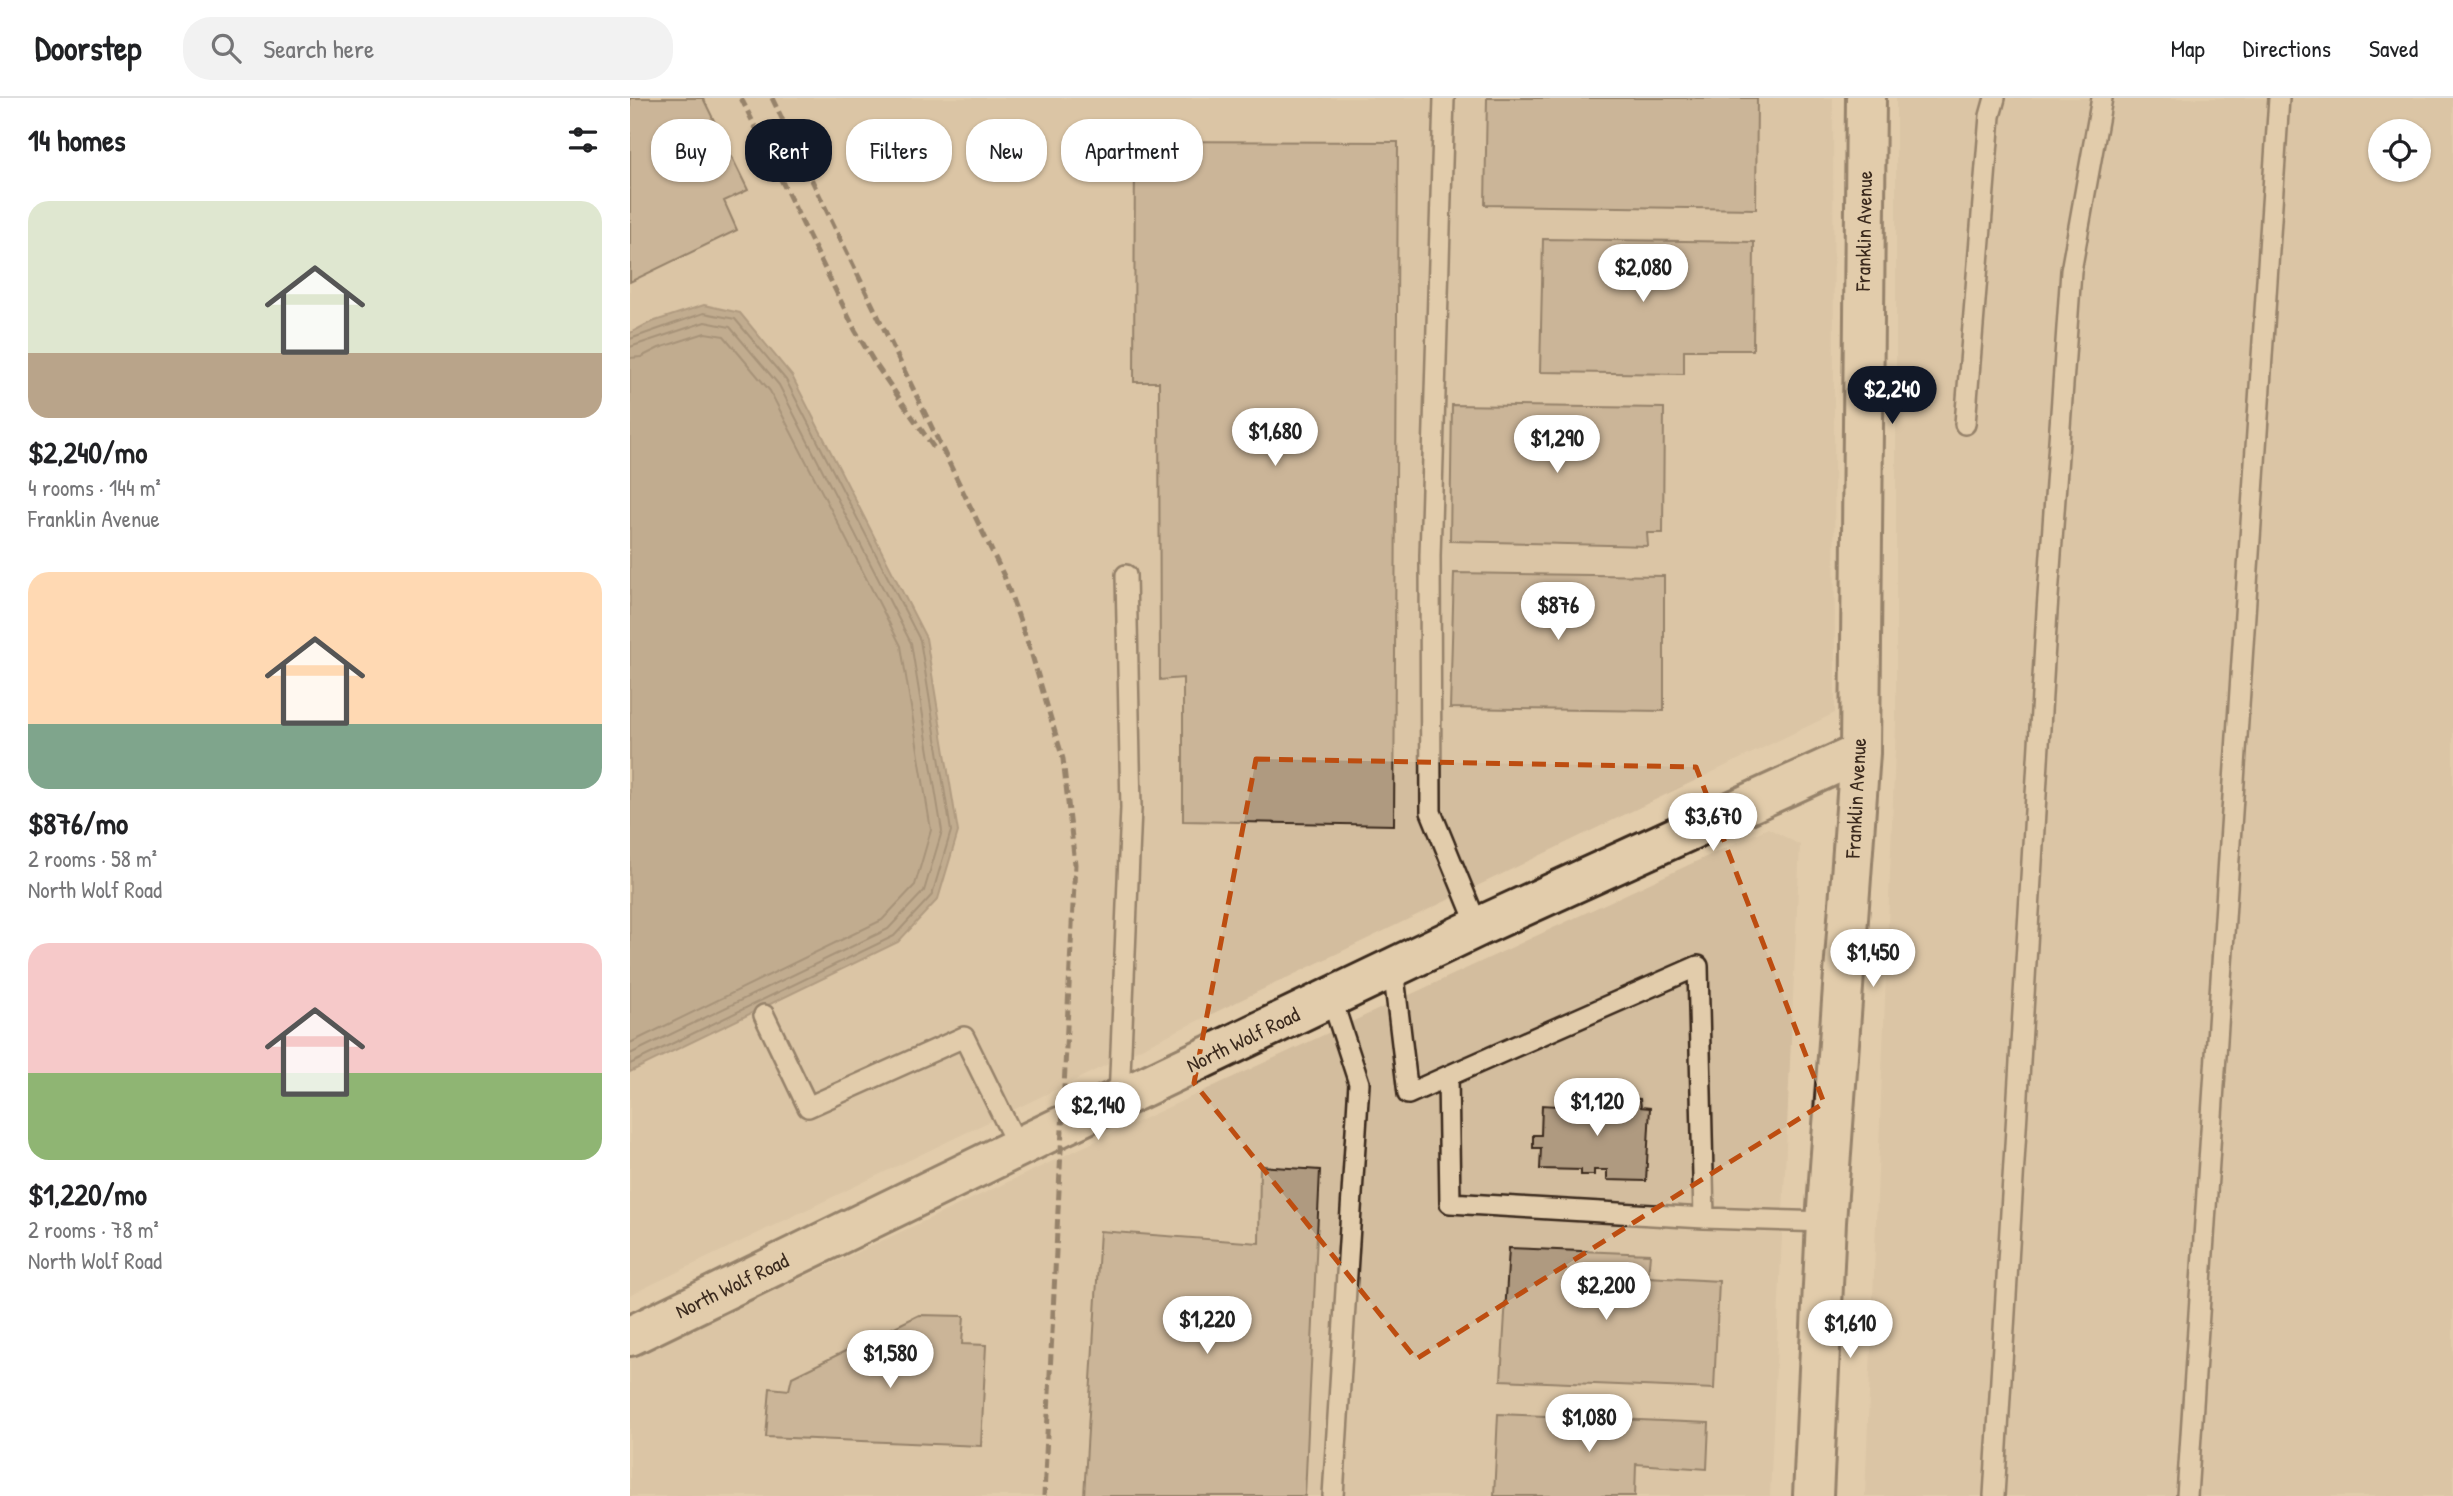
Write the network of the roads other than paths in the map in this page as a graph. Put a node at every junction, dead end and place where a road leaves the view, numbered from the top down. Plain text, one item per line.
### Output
1 (1444, 98) edge
2 (1866, 98) edge
3 (1996, 98) edge
4 (2102, 98) edge
5 (2279, 98) edge
6 (1965, 424) dead end
7 (1126, 575) dead end
8 (1860, 753) junction
9 (1478, 927) junction
10 (1393, 968) junction
11 (1331, 998) junction
12 (764, 1015) dead end
13 (1448, 1076) junction
14 (1119, 1099) junction
15 (1017, 1147) junction
16 (1704, 1218) junction
17 (1826, 1222) junction
18 (630, 1336) edge
19 (1333, 1496) edge
20 (1814, 1496) edge
21 (1994, 1496) edge
22 (2187, 1496) edge

1 - 9 lane
2 - 8 main road, Franklin Avenue
3 - 6 lane
4 - 21 lane
5 - 22 lane
7 - 14 lane
8 - 9 main road, North Wolf Road
8 - 17 main road, Franklin Avenue
9 - 10 main road, North Wolf Road
10 - 11 main road, North Wolf Road
10 - 13 lane
11 - 14 main road, North Wolf Road
11 - 19 lane
12 - 15 lane
13 - 16 lane
13 - 16 lane
14 - 15 main road, North Wolf Road
15 - 18 main road, North Wolf Road
16 - 17 lane
17 - 20 main road, Franklin Avenue

